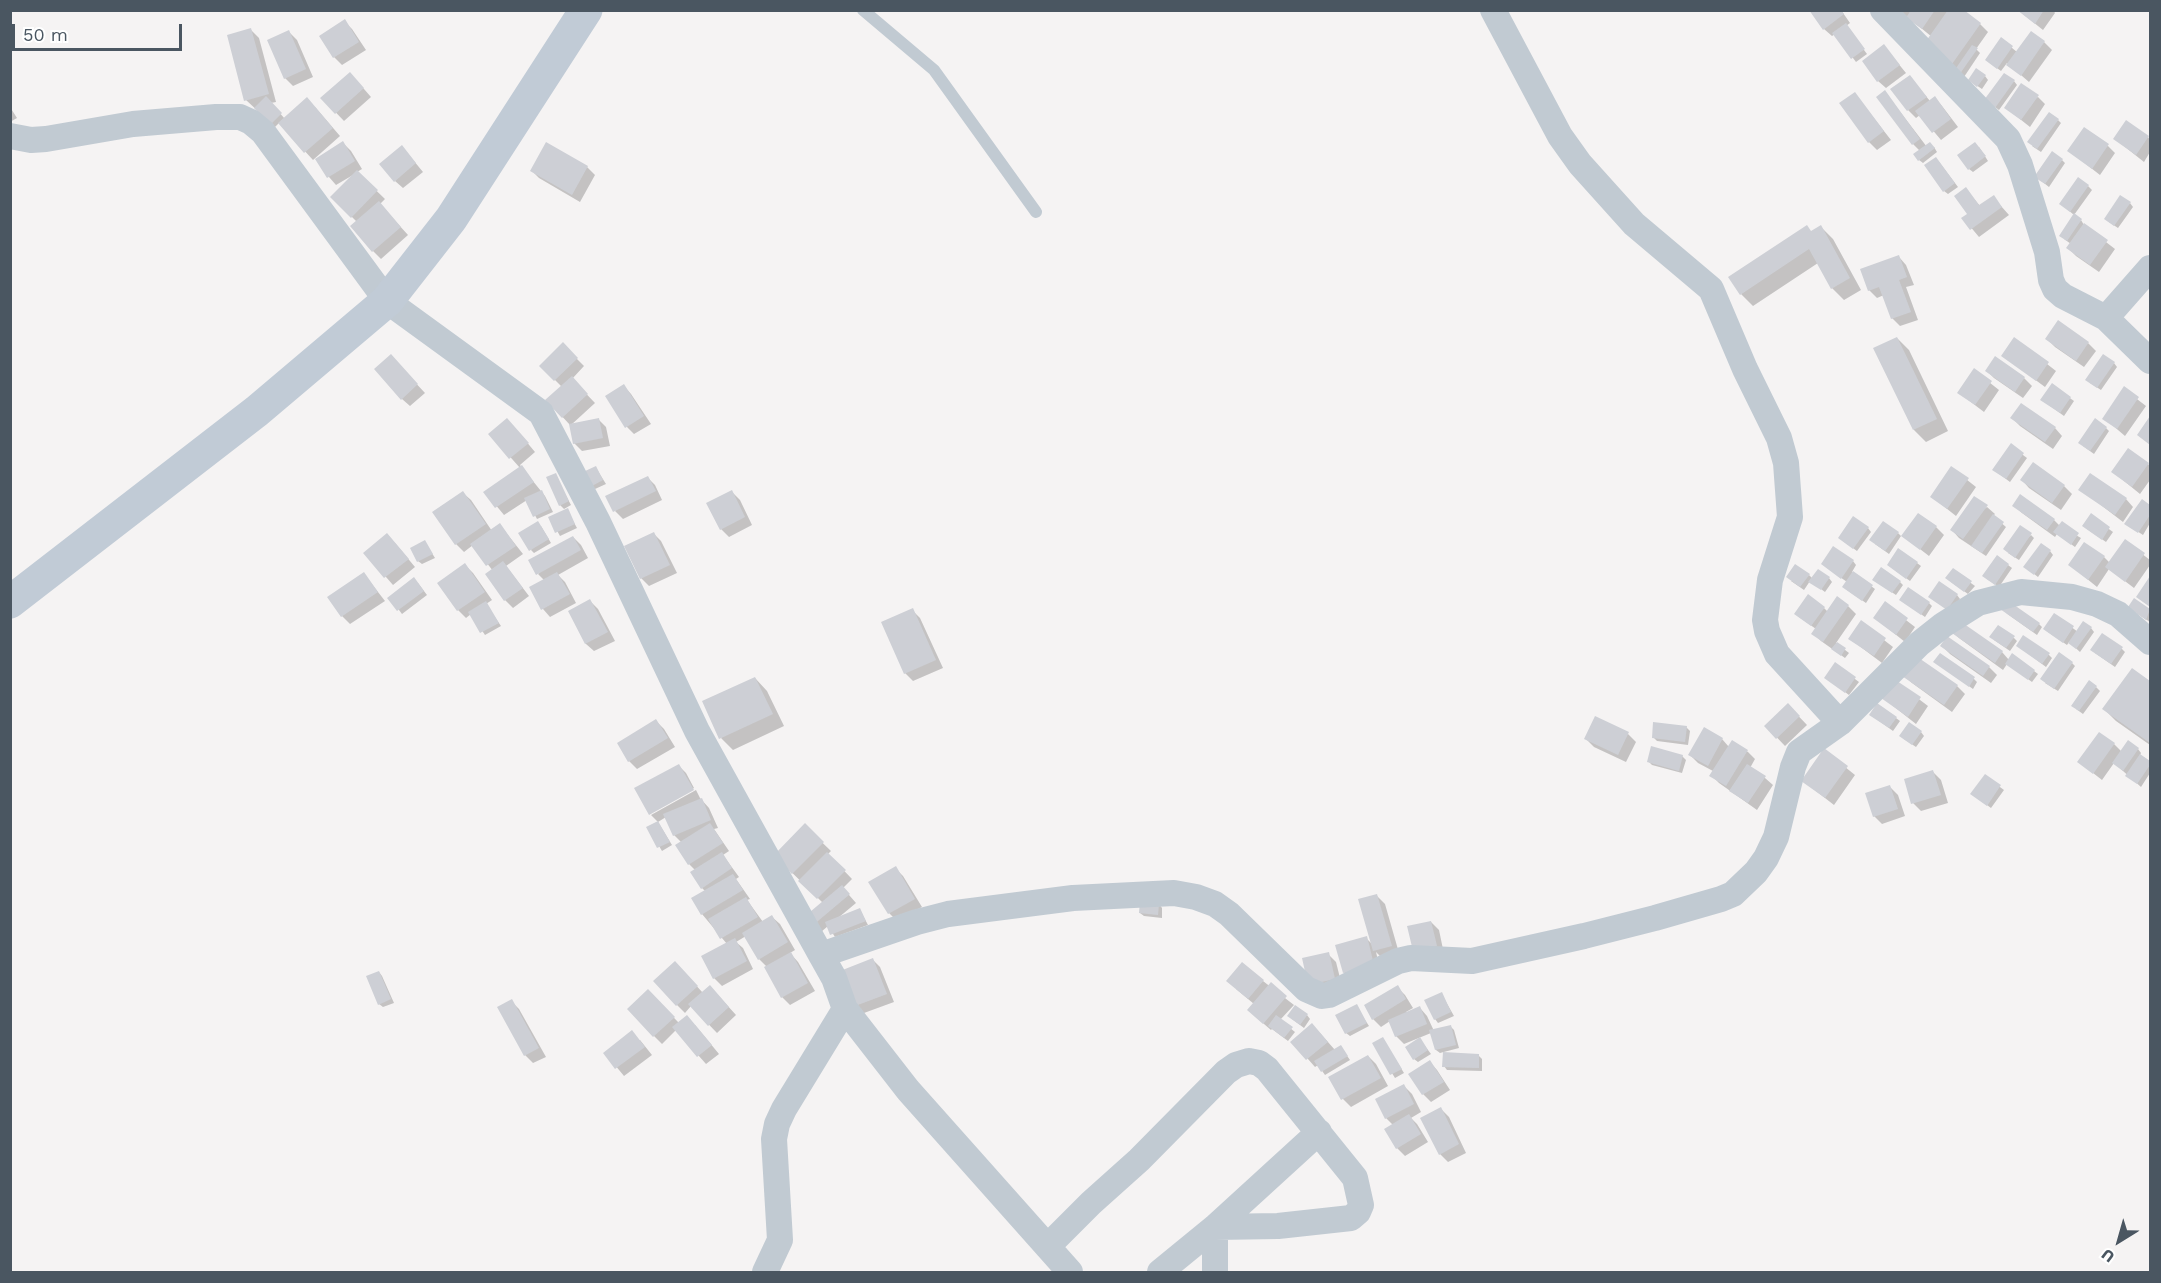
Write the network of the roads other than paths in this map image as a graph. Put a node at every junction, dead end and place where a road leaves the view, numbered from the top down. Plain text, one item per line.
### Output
1 (586, 10) edge
2 (864, 10) edge
3 (1493, 10) edge
4 (1883, 10) edge
5 (10, 136) edge
6 (1036, 212) dead end
7 (2151, 268) edge
8 (387, 301) junction
9 (2106, 318) junction
10 (2151, 361) edge
11 (10, 602) edge
12 (2151, 642) edge
13 (1840, 723) junction
14 (821, 955) junction
15 (845, 1009) junction
16 (1319, 1131) junction
17 (1215, 1227) junction
18 (1048, 1246) junction
19 (765, 1272) edge
20 (1070, 1272) edge
21 (1160, 1272) edge
22 (1215, 1272) edge

1 - 8 street
2 - 6 lane
3 - 13 street
4 - 9 street
5 - 8 street
7 - 9 street
8 - 11 street
8 - 14 street
9 - 10 street
12 - 13 street
13 - 14 street
14 - 15 street
15 - 18 street
15 - 19 street
16 - 17 street
16 - 17 street
16 - 18 street
17 - 21 street
17 - 22 street
18 - 20 street

